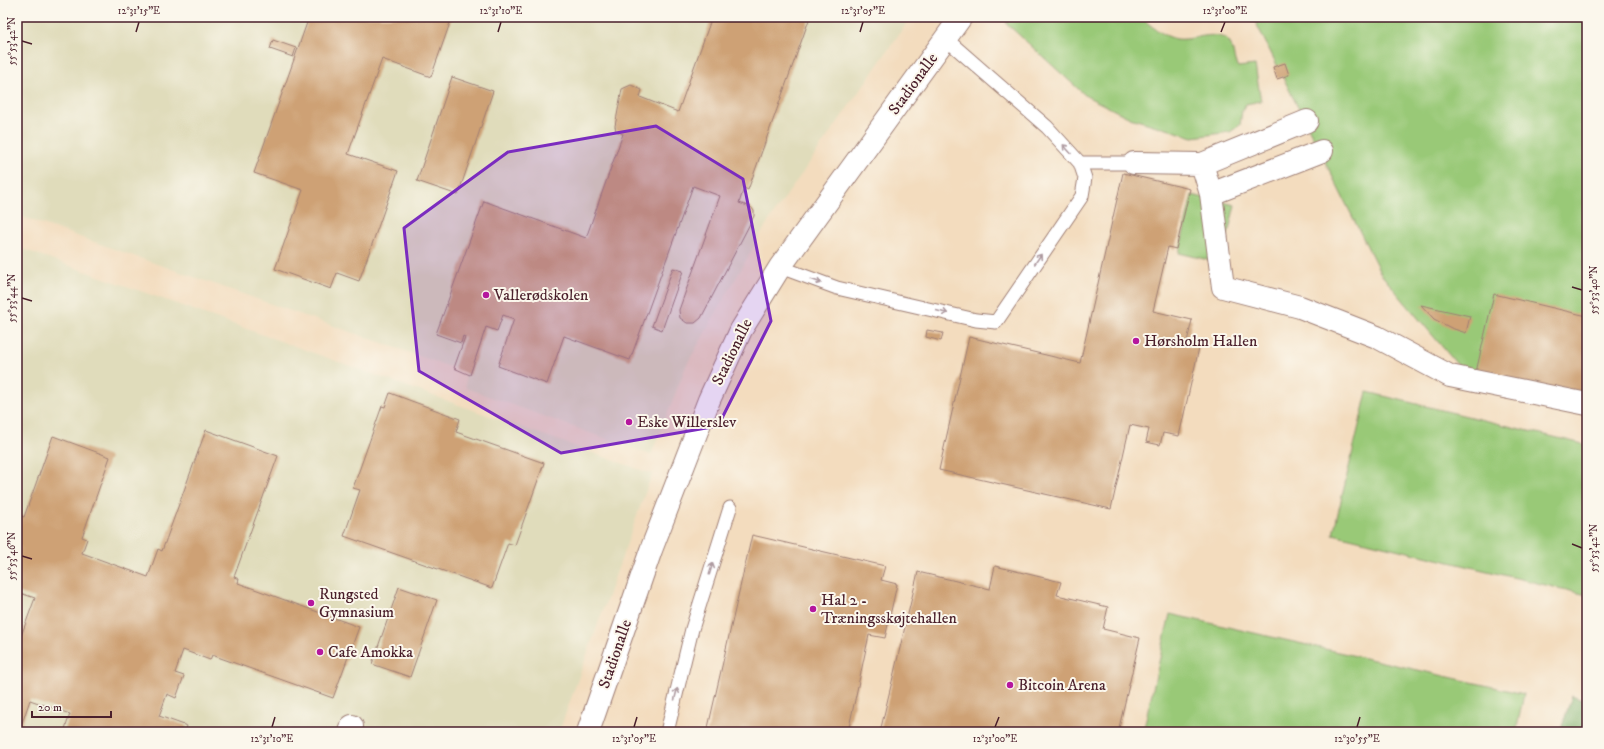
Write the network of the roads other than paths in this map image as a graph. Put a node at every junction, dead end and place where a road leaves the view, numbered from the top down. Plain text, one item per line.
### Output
1 (961, 17) edge
2 (946, 39) junction
3 (1307, 121) dead end
4 (1322, 151) dead end
5 (1080, 163) junction
6 (1134, 163) joint
7 (1202, 164) junction
8 (1211, 194) junction
9 (780, 267) junction
10 (1587, 404) edge
11 (730, 508) dead end
12 (588, 732) edge
13 (667, 732) edge

1 - 2 street, Stadionalle
5 -> 2 lane
2 - 9 street, Stadionalle
3 - 7 street
4 - 8 street
5 - 6 lane
9 -> 5 lane
6 - 7 street
7 - 8 street
8 - 10 street
9 - 12 street, Stadionalle
13 -> 11 lane

